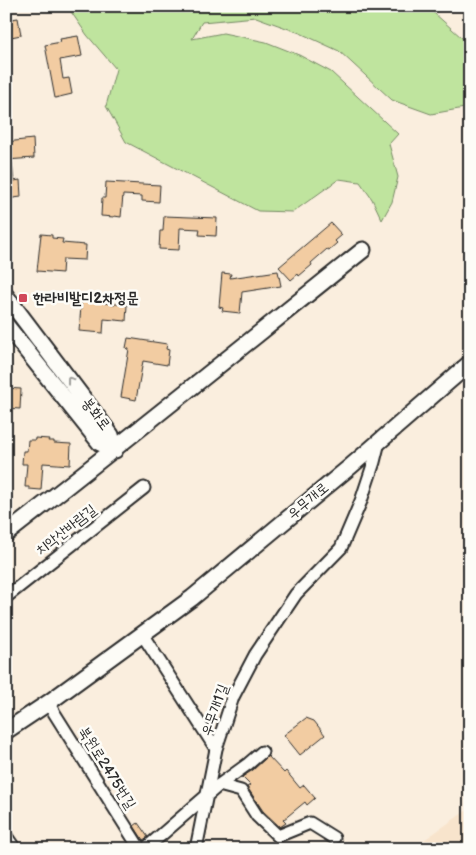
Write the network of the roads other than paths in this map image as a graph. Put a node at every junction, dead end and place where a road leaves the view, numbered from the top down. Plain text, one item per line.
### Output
1 (363, 250) dead end
2 (6, 296) edge
3 (6, 325) edge
4 (470, 363) edge
5 (379, 442) junction
6 (115, 450) junction
7 (144, 488) dead end
8 (6, 534) edge
9 (6, 597) edge
10 (142, 634) junction
11 (48, 703) junction
12 (6, 731) edge
13 (216, 749) junction
14 (262, 752) dead end
15 (219, 785) junction
16 (208, 796) junction
17 (6, 836) edge
18 (334, 838) dead end
19 (15, 849) edge
20 (140, 849) edge
21 (145, 849) edge
22 (196, 849) edge

1 - 6 street
6 -> 2 street, 봉화로
3 - 6 street, 봉화로
4 - 5 street, 우무개로
5 - 10 street, 우무개로
5 - 13 street, 우무개1길
6 - 8 street
7 - 9 street, 치악산바람길
10 - 11 street, 우무개로
10 - 13 street
11 - 12 street, 우무개로
11 - 20 street, 북원로2475번길
13 - 16 street, 우무개1길
14 - 15 street
15 - 16 street
15 - 18 street
16 - 21 street
16 - 22 street, 우무개1길
17 - 19 street

